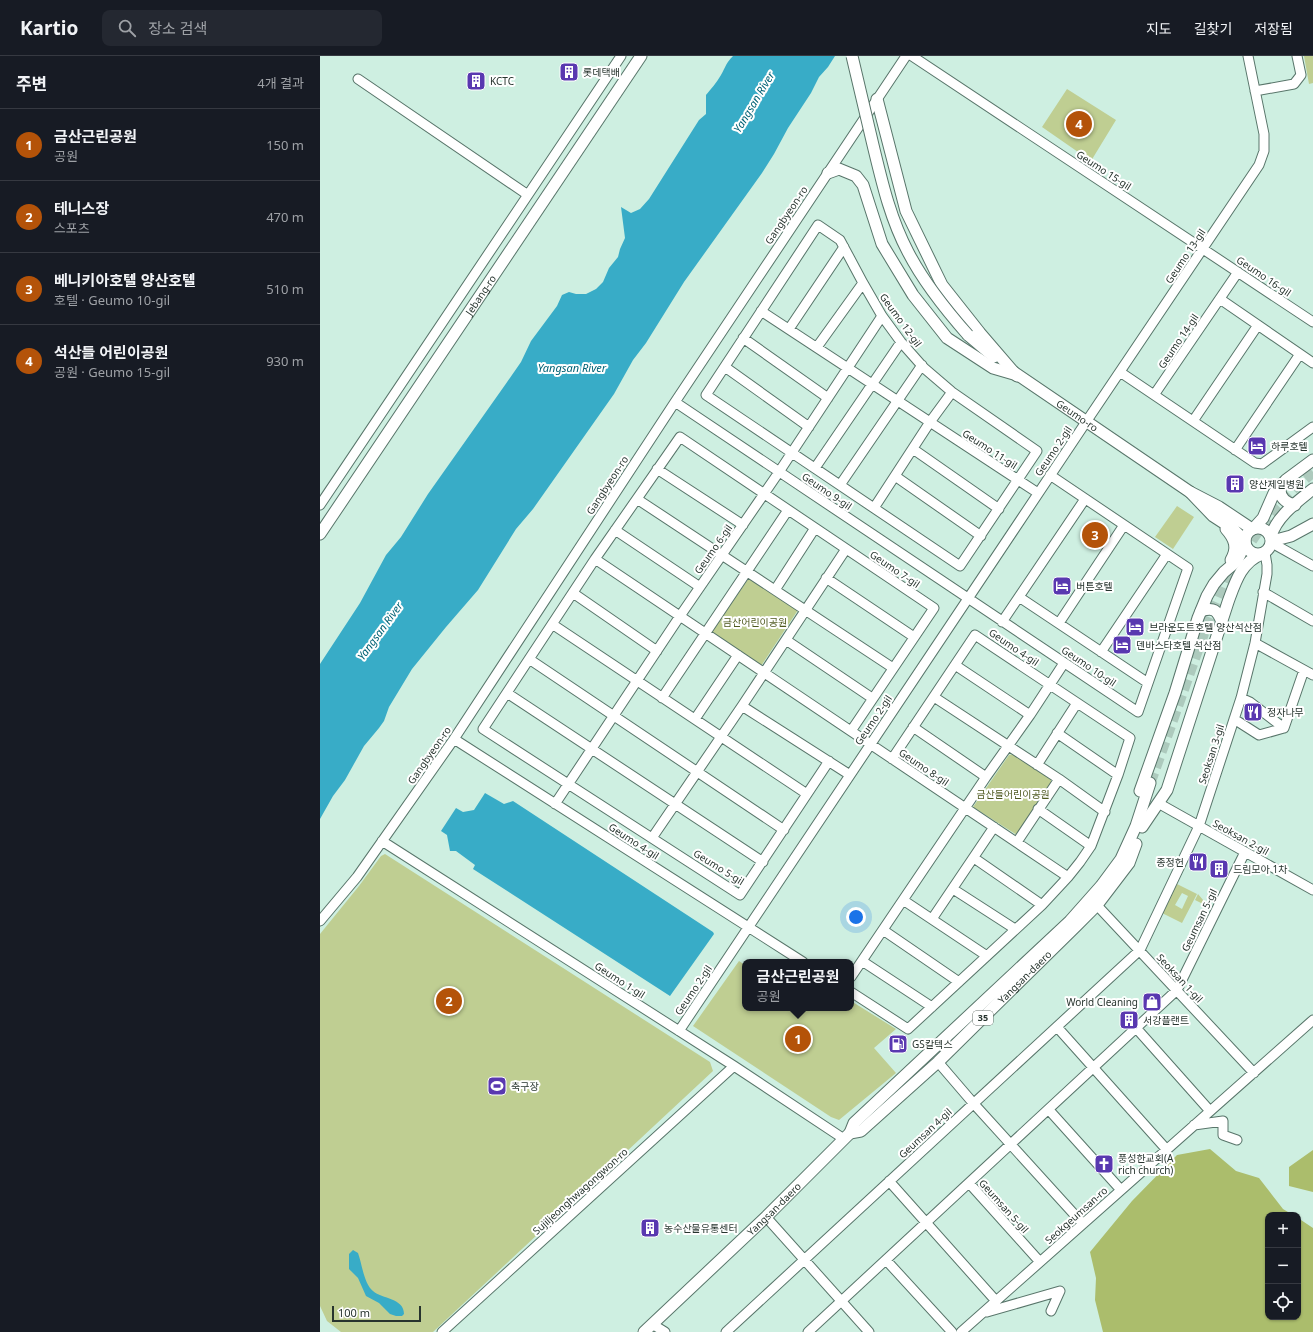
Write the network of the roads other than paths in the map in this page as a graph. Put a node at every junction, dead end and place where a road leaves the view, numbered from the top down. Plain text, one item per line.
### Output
1 (621, 56) edge
2 (641, 56) edge
3 (852, 56) edge
4 (906, 56) edge
5 (912, 56) edge
6 (1248, 56) edge
7 (1297, 56) edge
8 (358, 79) dead end
9 (1255, 92) junction
10 (877, 99) junction
11 (828, 173) junction
12 (528, 195) junction
13 (844, 247) junction
14 (1203, 248) junction
15 (1238, 272) junction
16 (863, 283) junction
17 (1220, 299) junction
18 (762, 311) junction
19 (882, 316) junction
20 (1313, 322) edge
21 (1258, 325) junction
22 (789, 329) junction
23 (743, 338) junction
24 (901, 342) junction
25 (816, 347) junction
26 (1300, 354) junction
27 (1313, 363) edge
28 (922, 365) junction
29 (725, 367) junction
30 (848, 368) junction
31 (1120, 372) junction
32 (1017, 376) junction
33 (872, 384) junction
34 (952, 392) junction
35 (1154, 395) junction
36 (828, 398) junction
37 (898, 401) junction
38 (675, 402) junction
39 (1193, 421) junction
40 (930, 422) junction
41 (1086, 422) junction
42 (809, 427) junction
43 (1313, 427) edge
44 (913, 449) junction
45 (1235, 450) junction
46 (792, 453) junction
47 (1313, 460) edge
48 (815, 468) junction
49 (657, 469) junction
50 (779, 472) junction
51 (1050, 475) junction
52 (895, 476) junction
53 (1018, 480) junction
54 (840, 485) junction
55 (1313, 489) edge
56 (1277, 490) junction
57 (1190, 492) junction
58 (1038, 493) junction
59 (764, 494) junction
60 (637, 499) junction
61 (1085, 499) junction
62 (320, 505) edge
63 (1294, 505) junction
64 (874, 508) junction
65 (999, 509) junction
66 (788, 510) junction
67 (1229, 514) junction
68 (1213, 516) junction
69 (743, 524) junction
70 (1313, 524) edge
71 (1124, 525) junction
72 (815, 528) junction
73 (1252, 529) junction
74 (615, 530) junction
75 (320, 534) edge
76 (981, 536) junction
77 (1272, 540) junction
78 (1245, 543) junction
79 (846, 549) junction
80 (1167, 554) junction
81 (1264, 554) junction
82 (722, 555) junction
83 (595, 559) junction
84 (1313, 566) edge
85 (747, 572) junction
86 (1224, 572) junction
87 (826, 578) junction
88 (700, 587) junction
89 (775, 590) junction
90 (573, 592) junction
91 (1263, 592) junction
92 (1019, 597) junction
93 (968, 599) junction
94 (805, 610) junction
95 (1201, 611) junction
96 (680, 616) junction
97 (1313, 621) edge
98 (1002, 622) junction
99 (1222, 622) junction
100 (552, 624) junction
101 (1059, 624) junction
102 (706, 634) junction
103 (914, 637) junction
104 (786, 640) junction
105 (1255, 643) junction
106 (657, 651) junction
107 (1101, 652) junction
108 (738, 655) junction
109 (529, 659) junction
110 (1064, 663) junction
111 (955, 665) junction
112 (893, 668) junction
113 (1304, 670) junction
114 (764, 672) junction
115 (1313, 675) edge
116 (637, 681) junction
117 (1148, 683) junction
118 (1050, 685) junction
119 (507, 693) junction
120 (934, 697) junction
121 (662, 698) junction
122 (872, 698) junction
123 (1241, 698) junction
124 (1077, 703) junction
125 (742, 706) junction
126 (1030, 715) junction
127 (614, 716) junction
128 (1234, 719) junction
129 (695, 720) junction
130 (914, 727) junction
131 (1284, 728) junction
132 (850, 730) junction
133 (1057, 733) junction
134 (721, 737) junction
135 (454, 739) junction
136 (871, 744) junction
137 (1008, 745) junction
138 (592, 749) junction
139 (892, 759) junction
140 (829, 761) junction
141 (1037, 764) junction
142 (697, 772) junction
143 (850, 774) junction
144 (1118, 775) junction
145 (986, 776) junction
146 (1059, 779) junction
147 (568, 784) junction
148 (807, 794) junction
149 (1158, 803) junction
150 (555, 804) junction
151 (675, 804) junction
152 (965, 807) junction
153 (1038, 810) junction
154 (1105, 812) junction
155 (1199, 826) junction
156 (994, 827) junction
157 (1142, 827) junction
158 (784, 830) junction
159 (652, 838) junction
160 (382, 841) junction
161 (1017, 842) junction
162 (1128, 844) junction
163 (1091, 846) junction
164 (1245, 852) junction
165 (974, 858) junction
166 (763, 862) junction
167 (1068, 877) junction
168 (953, 889) junction
169 (1313, 890) edge
170 (903, 900) junction
171 (1094, 902) junction
172 (1042, 905) junction
173 (932, 919) junction
174 (320, 921) edge
175 (748, 928) junction
176 (883, 930) junction
177 (1014, 930) junction
178 (1140, 950) junction
179 (987, 956) junction
180 (798, 959) edge
181 (862, 961) junction
182 (854, 973) edge
183 (959, 982) junction
184 (1177, 990) junction
185 (854, 994) edge
186 (932, 1007) junction
187 (1313, 1020) edge
188 (1057, 1027) junction
189 (1137, 1029) junction
190 (679, 1031) junction
191 (938, 1062) junction
192 (734, 1066) junction
193 (1094, 1068) junction
194 (1254, 1073) junction
195 (974, 1104) junction
196 (1049, 1110) junction
197 (1210, 1111) junction
198 (1194, 1126) junction
199 (847, 1136) junction
200 (1237, 1140) dead end
201 (1011, 1144) junction
202 (1167, 1150) junction
203 (889, 1181) junction
204 (969, 1183) junction
205 (1122, 1190) junction
206 (766, 1217) junction
207 (926, 1223) junction
208 (1083, 1224) junction
209 (804, 1260) junction
210 (886, 1260) junction
211 (1040, 1262) junction
212 (841, 1301) junction
213 (996, 1301) junction
214 (1051, 1311) dead end
215 (983, 1312) junction
216 (652, 1324) junction
217 (442, 1332) edge
218 (644, 1332) edge
219 (665, 1332) edge
220 (726, 1332) edge
221 (808, 1332) edge
222 (869, 1332) edge
223 (952, 1332) edge
224 (961, 1332) edge

1 - 12 street
2 - 75 main road, Jebang-ro
3 - 32 main road, Geumo-ro, bridge
4 - 10 street, Gangbyeon-ro
5 - 14 street, Geumo 15-gil
6 - 9 street, Geumo 13-gil
7 - 9 street
8 - 12 street
9 - 14 street, Geumo 13-gil
10 - 11 street, Gangbyeon-ro
10 - 32 main road
11 - 32 main road
11 - 38 street, Gangbyeon-ro
12 - 62 street
13 - 16 street, Geumo 12-gil
13 - 18 street, Geumo 12-gil
13 - 22 street
14 - 15 street, Geumo 16-gil
14 - 31 street, Geumo 13-gil
15 - 17 street, Geumo 14-gil
15 - 20 street, Geumo 16-gil
16 - 19 street, Geumo 12-gil
16 - 25 street
17 - 21 street
17 - 35 street, Geumo 14-gil
18 - 22 street, Geumo 11-gil
18 - 23 street, Geumo 12-gil
19 - 24 street, Geumo 12-gil
19 - 30 street
21 - 26 street
21 - 39 street
22 - 25 street, Geumo 11-gil
23 - 29 street, Geumo 12-gil
23 - 36 street
24 - 28 street, Geumo 12-gil
24 - 33 street
25 - 30 street, Geumo 11-gil
26 - 27 street
26 - 45 street
28 - 34 street, Geumo 12-gil
28 - 37 street
29 - 42 street
29 - 46 street, Geumo 12-gil
30 - 33 street, Geumo 11-gil
30 - 36 street
31 - 35 street
31 - 41 street, Geumo 13-gil
32 - 41 main road, Geumo-ro
33 - 37 street, Geumo 11-gil
33 - 48 street
34 - 40 street
34 - 53 street, Geumo 12-gil
35 - 39 street
36 - 42 street
37 - 40 street, Geumo 11-gil
37 - 54 street
38 - 50 street, Geumo 9-gil
38 - 135 street, Gangbyeon-ro
39 - 45 street
40 - 44 street
40 - 53 street, Geumo 11-gil
41 - 51 street, Geumo 2-gil
41 - 57 main road, Geumo-ro
42 - 46 street
43 - 45 street
44 - 52 street
44 - 65 street
46 - 48 street, Geumo 12-gil
46 - 50 street, Geumo 6-gil
47 - 56 main road
48 - 54 street, Geumo 12-gil
49 - 59 street, Geumo 7-gil
49 - 60 street, Geumo 7-gil
49 - 69 street
50 - 59 street, Geumo 6-gil
50 - 93 street, Geumo 9-gil
51 - 58 street, Geumo 2-gil
51 - 61 street, Geumo 10-gil
52 - 64 street
52 - 76 street
53 - 58 street, Geumo 11-gil
53 - 65 street, Geumo 12-gil
54 - 64 street, Geumo 12-gil
55 - 63 main road
56 - 63 main road
56 - 67 main road
56 - 73 main road
57 - 67 main road, Geumo-ro
57 - 68 main road, Geumo-ro
58 - 93 street, Geumo 2-gil
59 - 66 street, Geumo 7-gil
59 - 69 street, Geumo 6-gil
60 - 74 street, Geumo 7-gil
60 - 82 street
61 - 71 street, Geumo 10-gil
61 - 92 street
63 - 77 main road
64 - 76 street, Geumo 12-gil
65 - 76 street, Geumo 12-gil
66 - 72 street, Geumo 7-gil
66 - 85 street
67 - 73 main road, Geumo-ro
68 - 78 main road, Geumo-ro
68 - 86 main road
69 - 82 street, Geumo 6-gil
70 - 77 main road
71 - 80 street, Geumo 10-gil
71 - 101 street
72 - 79 street, Geumo 7-gil
72 - 89 street
73 - 77 main road
73 - 78 main road
74 - 83 street, Geumo 7-gil
74 - 88 street
77 - 81 main road
77 - 84 street
78 - 81 main road
78 - 86 main road
79 - 87 street
79 - 103 street, Geumo 7-gil
80 - 107 street, Geumo 10-gil
80 - 117 street, Geumo 10-gil
81 - 91 street, Seoksan 3-gil
81 - 99 main road
82 - 85 street
82 - 88 street, Geumo 6-gil
83 - 90 street, Geumo 5-gil
83 - 96 street
85 - 89 street
85 - 102 street
86 - 95 main road
87 - 94 street
87 - 103 street
88 - 96 street, Geumo 6-gil
89 - 94 street
90 - 100 street, Geumo 5-gil
90 - 106 street
91 - 97 street
91 - 105 street, Seoksan 3-gil
92 - 98 street
92 - 101 street, Geumo 10-gil
93 - 98 street, Geumo 10-gil
93 - 136 street, Geumo 2-gil
94 - 104 street
94 - 112 street
95 - 99 main road
95 - 162 main road
96 - 102 street
96 - 106 street
98 - 110 street, Geumo 10-gil
99 - 149 main road
100 - 109 street, Geumo 5-gil
100 - 116 street
101 - 107 street, Geumo 10-gil
102 - 108 street
102 - 121 street
103 - 112 street, Geumo 7-gil
104 - 114 street
104 - 122 street
105 - 113 street
105 - 123 street, Seoksan 3-gil
106 - 116 street
107 - 117 street, Geumo 10-gil
108 - 114 street
108 - 129 street
109 - 119 street, Geumo 5-gil
109 - 127 street
110 - 117 street, Geumo 10-gil
110 - 118 street
111 - 118 street, Geumo 4-gil
111 - 120 street, Geumo 4-gil
111 - 126 street
112 - 122 street, Geumo 7-gil
113 - 115 street
113 - 131 street
114 - 125 street
114 - 132 street
116 - 121 street
116 - 127 street
118 - 124 street, Geumo 4-gil
118 - 126 street
119 - 138 street
119 - 147 street, Geumo 5-gil
120 - 130 street, Geumo 4-gil
120 - 137 street
121 - 129 street
122 - 132 street, Geumo 7-gil
123 - 128 street, Seoksan 3-gil
123 - 131 street
124 - 133 street
124 - 144 street, Geumo 4-gil
125 - 134 street
125 - 140 street
126 - 137 street
127 - 138 street
127 - 142 street
128 - 131 street
128 - 155 street, Seoksan 3-gil
129 - 134 street
130 - 139 street, Geumo 4-gil
130 - 145 street
132 - 136 street
133 - 141 street
133 - 144 street
134 - 142 street
134 - 148 street
135 - 150 street, Geumo 4-gil
135 - 160 street, Gangbyeon-ro
136 - 139 street, Geumo 8-gil
136 - 143 street, Geumo 2-gil
137 - 141 street
137 - 145 street
138 - 147 street
138 - 151 street
139 - 152 street, Geumo 8-gil
140 - 143 street
140 - 148 street, Geumo 5-gil
141 - 146 street
142 - 151 street
142 - 158 street
143 - 175 street, Geumo 2-gil
144 - 154 street, Geumo 4-gil
145 - 152 street
146 - 153 street
146 - 154 street
147 - 150 street
147 - 159 street, Geumo 5-gil
148 - 158 street, Geumo 5-gil
149 - 155 street, Seoksan 2-gil
149 - 157 main road
150 - 175 street, Geumo 4-gil
151 - 159 street
151 - 166 street
152 - 156 street, Geumo 8-gil
152 - 170 street
153 - 161 street
153 - 163 street
154 - 163 street, Geumo 4-gil
155 - 164 street, Seoksan 2-gil
155 - 178 street, Seoksan 3-gil
156 - 161 street, Geumo 8-gil
156 - 165 street
157 - 162 main road, Yangsan-daero / 35
157 - 171 main road, Yangsan-daero / 35
158 - 166 street, Geumo 5-gil
159 - 166 street, Geumo 5-gil
160 - 174 street, Gangbyeon-ro
160 - 190 street, Geumo 1-gil
161 - 167 street, Geumo 8-gil
162 - 171 main road, Yangsan-daero / 35
163 - 167 street, Geumo 4-gil
164 - 169 street, Seoksan 2-gil
164 - 184 street, Geumsan 5-gil
165 - 168 street
165 - 172 street
167 - 172 street, Geumo 4-gil
168 - 173 street
168 - 177 street
170 - 173 street
170 - 176 street
171 - 178 street, Seoksan 1-gil
171 - 191 main road, Yangsan-daero / 35
171 - 199 main road, Yangsan-daero / 35
172 - 177 street, Geumo 4-gil
173 - 179 street
175 - 180 street, Geumo 4-gil
175 - 190 street, Geumo 2-gil
176 - 181 street
176 - 183 street
177 - 179 street, Geumo 4-gil
178 - 184 street, Seoksan 1-gil
178 - 188 street, Geumsan 4-gil
179 - 183 street, Geumo 4-gil
181 - 182 street
181 - 186 street
183 - 186 street, Geumo 4-gil
184 - 189 street, Geumsan 5-gil
184 - 194 street, Seoksan 1-gil
185 - 186 street, Geumo 4-gil
187 - 194 street, Seokgeumsan-ro
188 - 193 street
188 - 195 street, Geumsan 4-gil
189 - 193 street, Geumsan 5-gil
189 - 197 street
190 - 192 street, Geumo 1-gil
191 - 195 street
191 - 199 main road, Yangsan-daero / 35
192 - 199 street, Geumo 1-gil
192 - 217 street, Sujiljeonghwagongwon-ro
193 - 196 street, Geumsan 5-gil
193 - 202 street
194 - 197 street, Seokgeumsan-ro
195 - 201 street
195 - 203 street, Geumsan 4-gil
196 - 201 street, Geumsan 5-gil
196 - 205 street
197 - 198 street, Seokgeumsan-ro
198 - 200 street
198 - 202 street, Seokgeumsan-ro
199 - 206 main road, Yangsan-daero / 35
201 - 204 street, Geumsan 5-gil
201 - 208 street
202 - 205 street, Seokgeumsan-ro
203 - 207 street
203 - 209 street, Geumsan 4-gil
204 - 207 street, Geumsan 5-gil
204 - 211 street, Geumsan 5-gil
205 - 208 street, Seokgeumsan-ro
206 - 209 street
206 - 216 main road, Yangsan-daero / 35
207 - 210 street, Geumsan 5-gil
207 - 213 street
208 - 211 street, Seokgeumsan-ro
209 - 212 street
209 - 220 street, Geumsan 4-gil
210 - 212 street, Geumsan 5-gil
210 - 223 street
211 - 213 street, Seokgeumsan-ro
212 - 221 street, Geumsan 5-gil
212 - 222 street
213 - 215 street, Seokgeumsan-ro
214 - 215 street
215 - 224 street, Seokgeumsan-ro
216 - 218 main road, Yangsan-daero / 35
216 - 219 street

